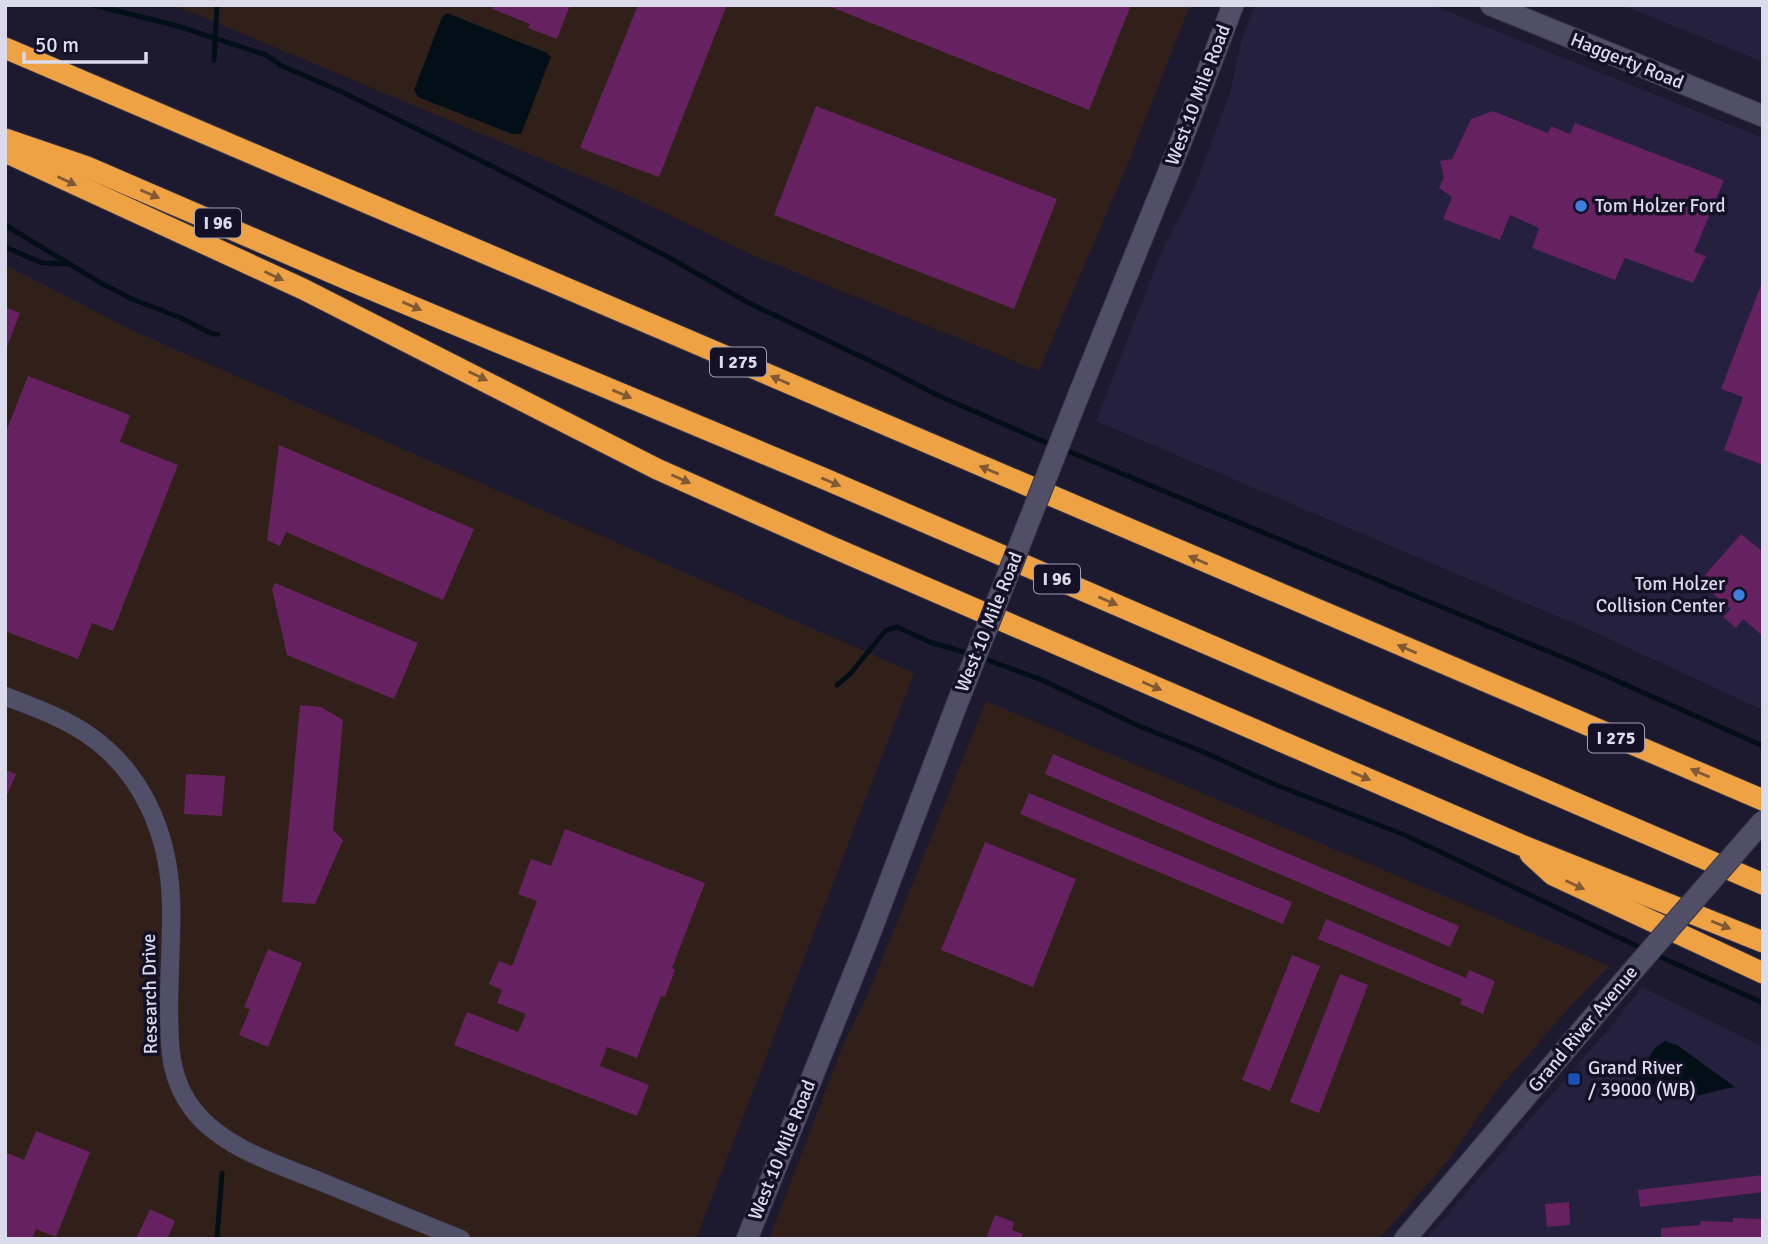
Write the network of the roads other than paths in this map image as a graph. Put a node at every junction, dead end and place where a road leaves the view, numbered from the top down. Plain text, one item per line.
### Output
1 (1233, 5) edge
2 (1491, 5) edge
3 (5, 48) edge
4 (1763, 116) edge
5 (5, 139) edge
6 (5, 152) edge
7 (5, 696) edge
8 (1763, 800) edge
9 (1763, 821) edge
10 (1521, 845) junction
11 (1763, 884) edge
12 (1763, 942) edge
13 (1763, 973) edge
14 (461, 1239) edge
15 (747, 1239) edge
16 (1405, 1239) edge

1 - 15 main road, West 10 Mile Road, bridge
2 - 4 main road, Haggerty Road
8 -> 3 highway, I 275
5 -> 11 highway, I 96
6 -> 10 highway
7 - 14 street, Research Drive
9 - 16 main road, Grand River Avenue, bridge
10 -> 12 highway
10 -> 13 highway

